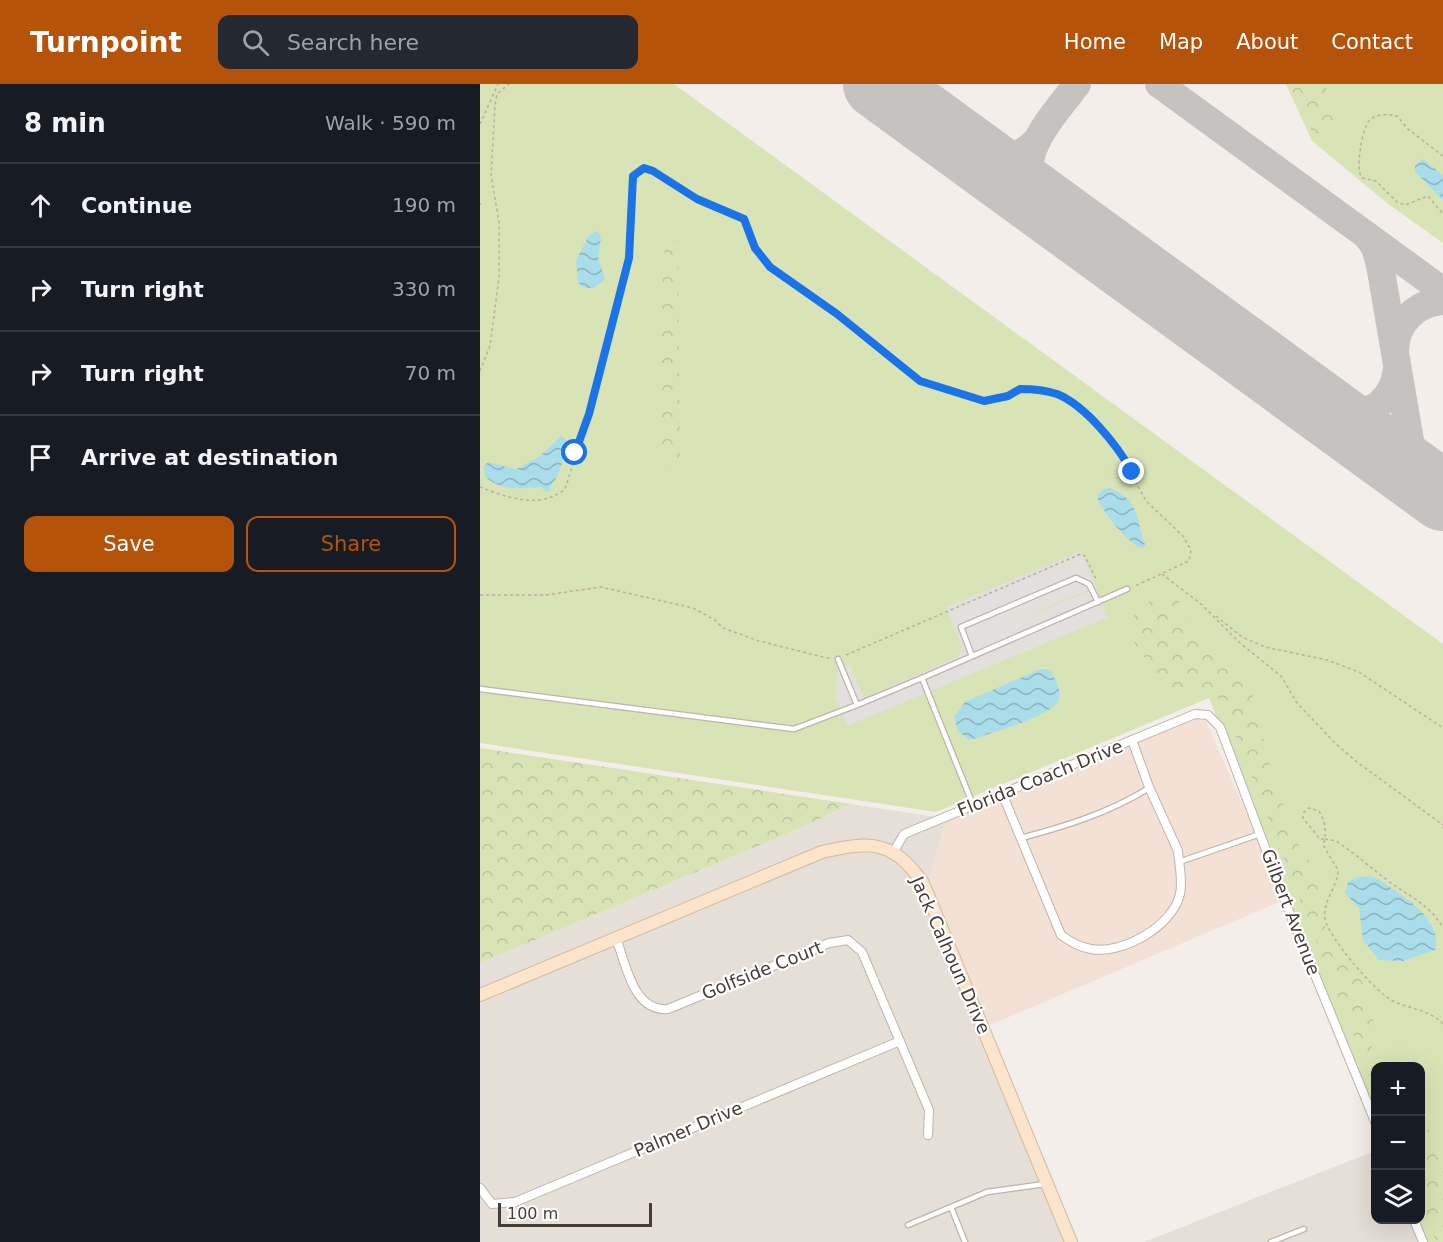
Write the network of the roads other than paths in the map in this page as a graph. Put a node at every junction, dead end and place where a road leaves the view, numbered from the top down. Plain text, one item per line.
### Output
1 (1127, 590) dead end
2 (1098, 602) junction
3 (972, 656) junction
4 (836, 659) road end
5 (922, 678) junction
6 (480, 689) edge
7 (856, 705) junction
8 (1195, 714) joint
9 (1132, 740) junction
10 (1149, 787) junction
11 (1002, 793) junction
12 (973, 805) junction
13 (1260, 834) junction
14 (1021, 838) junction
15 (894, 851) junction
16 (1179, 862) junction
17 (616, 938) junction
18 (480, 994) edge
19 (900, 1041) junction
20 (1373, 1116) edge
21 (928, 1135) dead end
22 (1047, 1184) junction
23 (480, 1188) edge
24 (951, 1207) junction
25 (1416, 1224) edge
26 (908, 1225) dead end
27 (1304, 1229) dead end
28 (1281, 1240) edge
29 (965, 1242) edge
30 (1071, 1242) edge
31 (1271, 1242) edge
32 (1424, 1242) edge

1 - 2 lane
2 - 3 lane
2 - 3 lane
3 - 5 lane
4 - 7 lane
5 - 7 lane
5 - 12 lane
6 - 7 lane
8 - 9 street, Florida Coach Drive
8 - 13 street, Gilbert Avenue
9 - 10 street
9 - 11 street, Florida Coach Drive
10 - 14 lane
10 - 16 street
11 - 12 street, Florida Coach Drive
11 - 14 street
12 - 15 street, Florida Coach Drive
13 - 16 lane
13 - 20 street, Gilbert Avenue
14 - 16 street
15 - 17 street
15 - 22 street, Jack Calhoun Drive
17 - 18 street
17 - 19 street, Golfside Court
19 - 21 street, Golfside Court
19 - 23 street, Palmer Drive
22 - 24 lane
22 - 30 street, Jack Calhoun Drive
24 - 26 lane
24 - 29 lane
25 - 32 street
27 - 28 lane
28 - 31 lane

